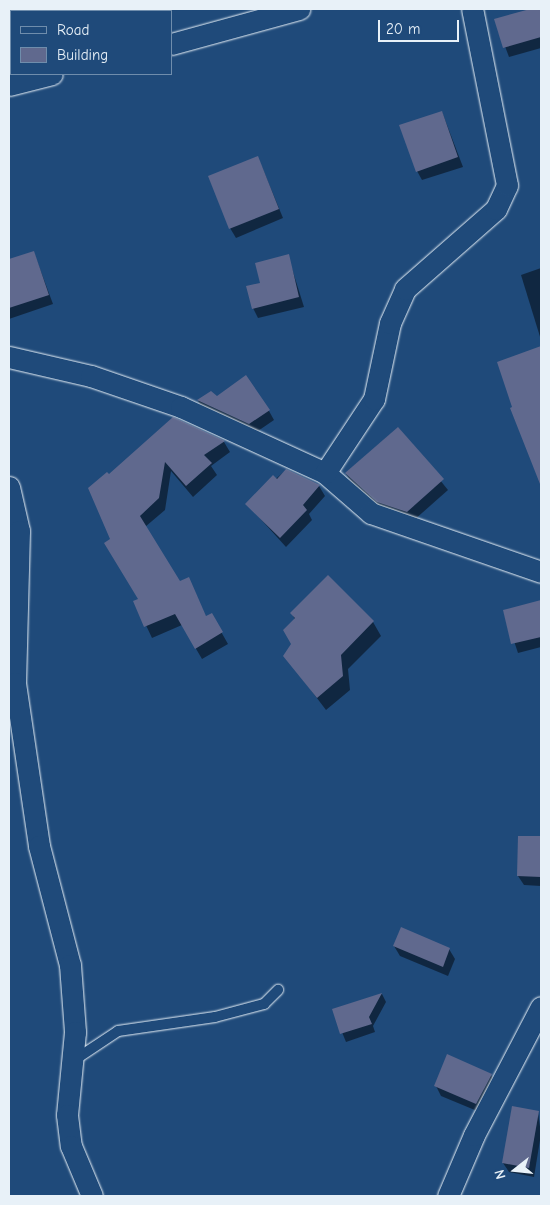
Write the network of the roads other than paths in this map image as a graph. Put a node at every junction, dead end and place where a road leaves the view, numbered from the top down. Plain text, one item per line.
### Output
1 (298, 9) edge
2 (472, 9) edge
3 (172, 44) edge
4 (48, 75) edge
5 (9, 85) edge
6 (9, 357) edge
7 (325, 473) junction
8 (9, 487) edge
9 (541, 572) edge
10 (278, 990) dead end
11 (541, 1007) edge
12 (72, 1062) junction
13 (92, 1196) edge
14 (448, 1196) edge

1 - 3 street
2 - 7 street
4 - 5 street
6 - 7 street
7 - 9 street
8 - 12 street
10 - 12 lane
11 - 14 street
12 - 13 street

